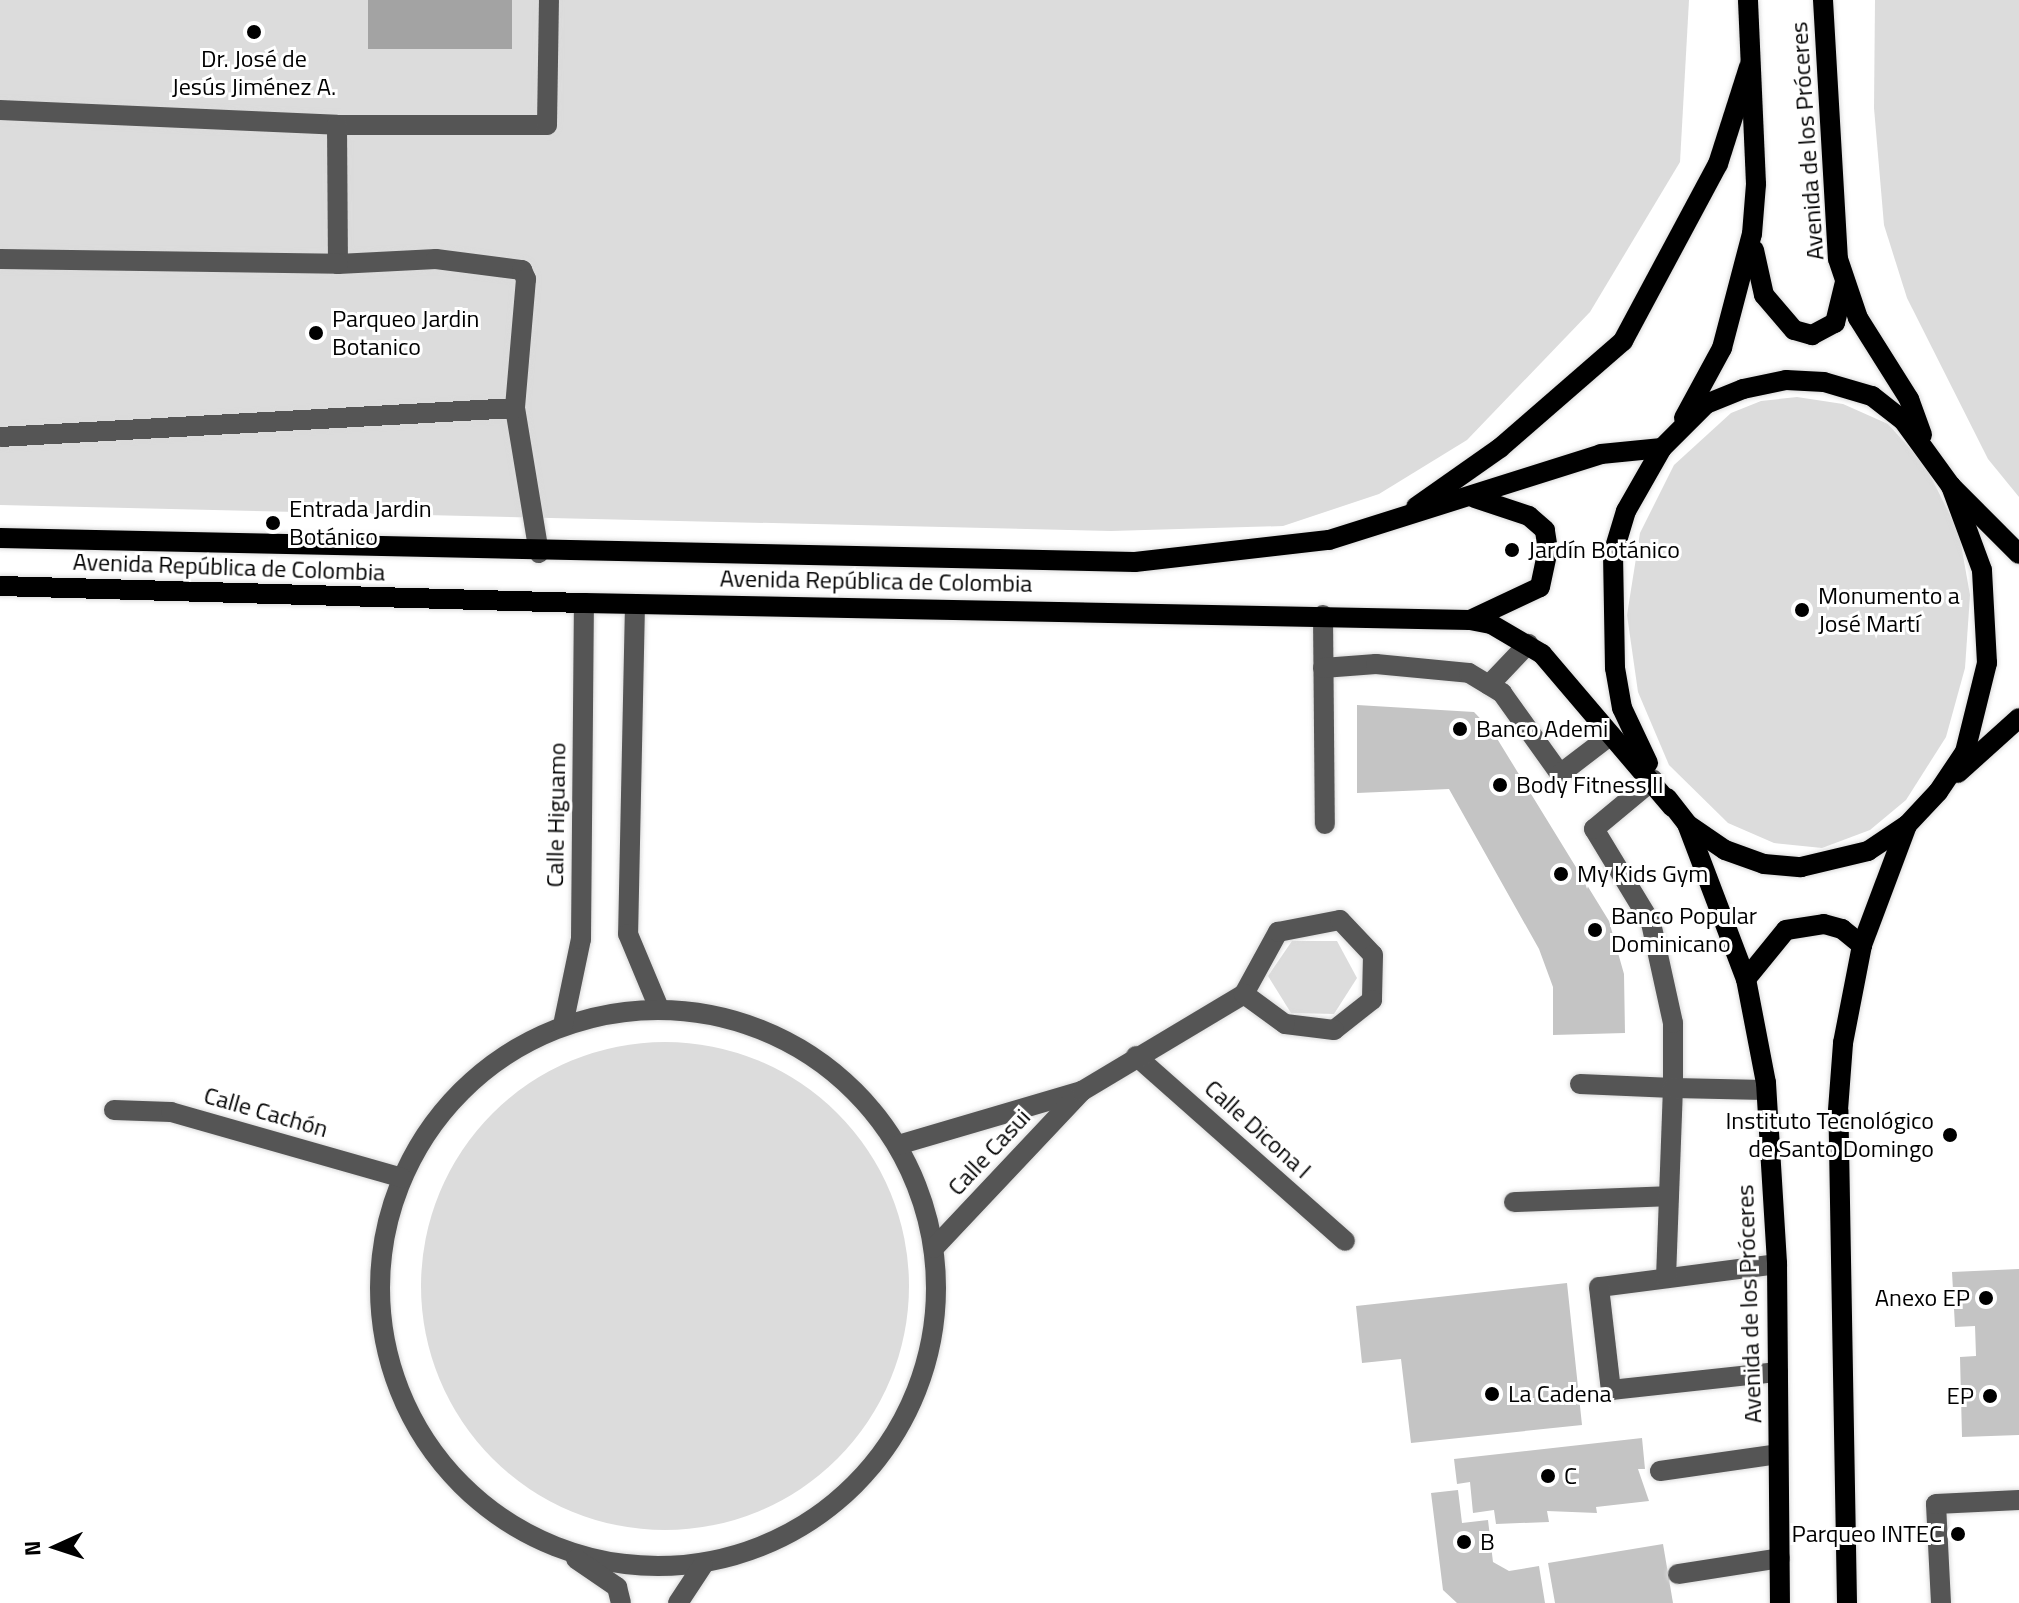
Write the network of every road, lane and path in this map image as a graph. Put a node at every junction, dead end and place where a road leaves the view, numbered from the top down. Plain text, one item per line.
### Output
1 (549, 0) edge
2 (1748, 0) edge
3 (1823, 0) edge
4 (1749, 67) junction
5 (0, 110) edge
6 (337, 125) junction
7 (1752, 234) junction
8 (0, 259) edge
9 (338, 264) junction
10 (1845, 279) junction
11 (515, 408) junction
12 (0, 437) edge
13 (1668, 441) junction
14 (1927, 450) junction
15 (1951, 486) junction
16 (1475, 498) junction
17 (1406, 513) junction
18 (0, 538) edge
19 (539, 553) junction
20 (2019, 554) edge
21 (0, 586) edge
22 (584, 603) junction
23 (635, 604) junction
24 (1323, 615) junction
25 (1470, 620) junction
26 (1528, 644) junction
27 (1323, 668) junction
28 (1489, 685) junction
29 (2019, 718) edge
30 (1611, 735) junction
31 (1653, 780) junction
32 (1938, 792) junction
33 (1672, 807) junction
34 (1325, 824) dead end
35 (1687, 824) junction
36 (1907, 825) junction
37 (1862, 945) junction
38 (1746, 979) junction
39 (1244, 994) junction
40 (659, 1008) junction
41 (563, 1025) junction
42 (1136, 1056) junction
43 (1580, 1084) dead end
44 (1673, 1088) junction
45 (1766, 1090) junction
46 (1082, 1091) junction
47 (114, 1110) dead end
48 (898, 1145) junction
49 (402, 1178) junction
50 (1669, 1196) junction
51 (1514, 1202) dead end
52 (1345, 1241) dead end
53 (934, 1248) junction
54 (1777, 1264) junction
55 (1666, 1278) junction
56 (1778, 1372) junction
57 (1778, 1454) junction
58 (1660, 1471) dead end
59 (2019, 1500) edge
60 (566, 1553) junction
61 (1780, 1558) junction
62 (703, 1565) junction
63 (1678, 1574) dead end
64 (621, 1603) edge
65 (678, 1603) edge
66 (1780, 1603) edge
67 (1847, 1603) edge
68 (1941, 1603) edge

1 - 6 street
2 - 4 main road, Avenida de los Próceres
3 - 10 main road, Avenida de los Próceres
4 - 7 main road, Avenida de los Próceres
4 - 17 main road
5 - 6 street
6 - 9 street
7 - 10 main road
7 - 13 main road, Avenida de los Próceres
8 - 9 street
9 - 11 street
10 - 14 main road, Avenida de los Próceres
11 - 12 street
11 - 19 street
13 - 14 main road
13 - 16 main road, Avenida República de Colombia
13 - 33 main road, Avenida de los Próceres
14 - 15 main road
15 - 20 main road
15 - 32 main road
16 - 17 main road, Avenida República de Colombia
16 - 25 main road
17 - 19 main road, Avenida República de Colombia
18 - 19 main road, Avenida República de Colombia
21 - 22 main road, Avenida República de Colombia
22 - 23 main road, Avenida República de Colombia
22 - 41 street, Calle Higuamo
23 - 24 main road, Avenida República de Colombia
23 - 40 street
24 - 25 main road, Avenida República de Colombia
24 - 27 street
25 - 26 main road, Avenida República de Colombia
26 - 28 street
26 - 30 main road, Avenida República de Colombia
27 - 28 street
27 - 34 street
28 - 30 street
29 - 32 main road
30 - 31 main road, Avenida República de Colombia
31 - 33 main road, Avenida República de Colombia
31 - 44 street
32 - 36 main road
33 - 35 main road
35 - 36 main road
35 - 38 main road, Avenida de los Próceres
36 - 37 main road
37 - 38 main road
37 - 67 main road
38 - 45 main road, Avenida de los Próceres
39 - 39 street
39 - 42 street, Calle Casui
40 - 41 street
40 - 48 street
41 - 49 street
42 - 46 street, Calle Casui
42 - 52 street, Calle Dicona I
43 - 44 street
44 - 45 street
44 - 50 street
45 - 54 main road, Avenida de los Próceres
46 - 48 street, Calle Casui
46 - 53 street, Calle Casui
47 - 49 street, Calle Cachón
48 - 53 street
49 - 60 street
50 - 51 street
50 - 55 street
53 - 62 street
54 - 55 street
54 - 56 main road, Avenida de los Próceres
55 - 56 street
56 - 57 main road, Avenida de los Próceres
57 - 58 street
57 - 61 main road, Avenida de los Próceres
59 - 68 street
60 - 62 street
60 - 64 street
61 - 63 street
61 - 66 main road, Avenida de los Próceres
62 - 65 street

